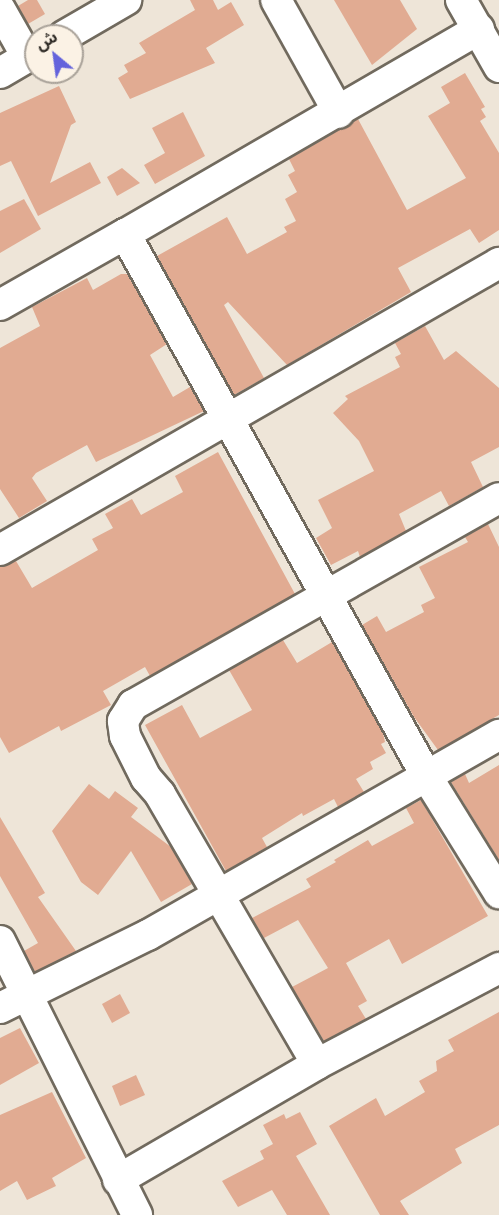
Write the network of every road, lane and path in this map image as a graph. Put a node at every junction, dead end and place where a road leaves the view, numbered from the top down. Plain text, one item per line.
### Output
1 (126, 0) edge
2 (276, 0) edge
3 (461, 0) edge
4 (0, 9) edge
5 (84, 24) edge
6 (478, 29) junction
7 (24, 43) edge
8 (24, 58) edge
9 (499, 68) edge
10 (0, 72) edge
11 (339, 113) junction
12 (125, 234) junction
13 (499, 264) edge
14 (0, 305) edge
15 (229, 419) junction
16 (499, 498) edge
17 (0, 550) edge
18 (328, 593) junction
19 (499, 735) edge
20 (427, 777) junction
21 (499, 893) edge
22 (219, 896) junction
23 (0, 941) edge
24 (499, 968) edge
25 (30, 995) junction
26 (0, 1008) edge
27 (317, 1064) junction
28 (118, 1179) junction
29 (137, 1215) edge

1 - 5 street
2 - 11 street
3 - 6 street
4 - 7 street
6 - 9 street
6 - 11 street
8 - 10 street
11 - 12 street
12 - 14 street
12 - 15 street
13 - 15 street
15 - 17 street
15 - 18 street
16 - 18 street
18 - 20 street
18 - 22 street
19 - 20 street
20 - 21 street
20 - 22 street
22 - 25 street
22 - 27 street
23 - 25 street
24 - 27 street
25 - 26 street
25 - 28 street
27 - 28 street
28 - 29 street

